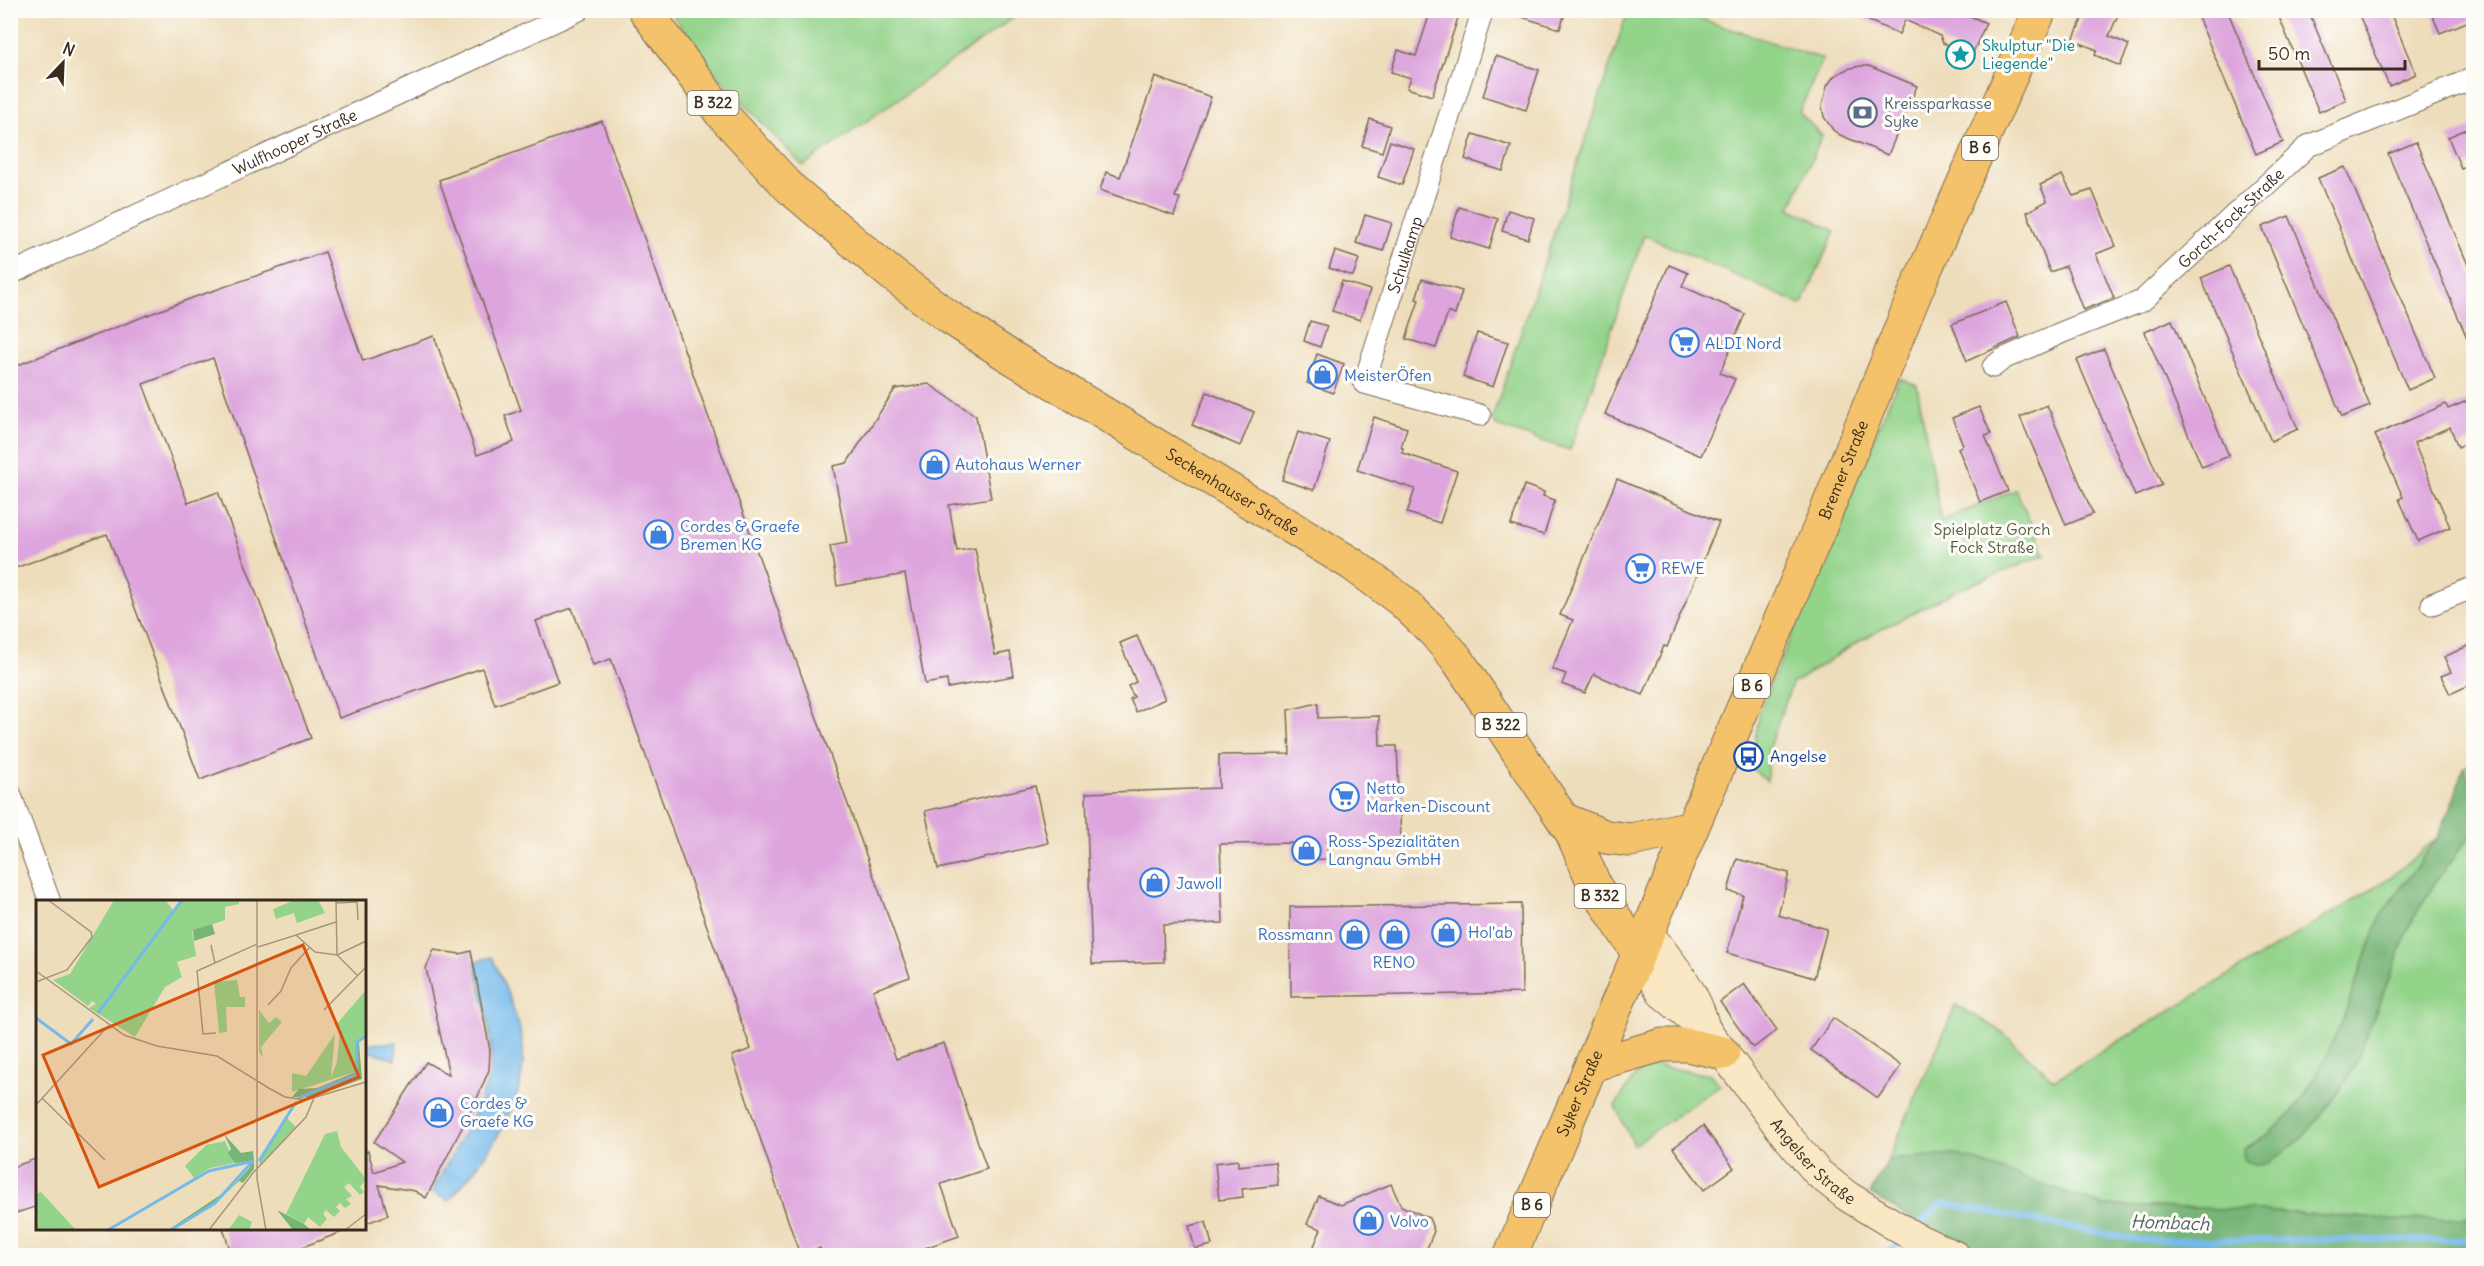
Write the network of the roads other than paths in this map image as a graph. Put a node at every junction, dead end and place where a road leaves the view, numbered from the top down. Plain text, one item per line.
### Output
1 (579, 10) edge
2 (645, 10) edge
3 (1483, 10) edge
4 (2040, 10) edge
5 (2474, 78) edge
6 (10, 274) edge
7 (1994, 367) dead end
8 (1480, 415) dead end
9 (2474, 587) edge
10 (2432, 604) dead end
11 (10, 793) edge
12 (1568, 826) junction
13 (1692, 828) junction
14 (49, 900) edge
15 (1642, 942) junction
16 (1714, 1042) junction
17 (1592, 1065) junction
18 (1510, 1256) edge
19 (1954, 1256) edge

1 - 6 street, Wulfhooper Straße
2 - 12 main road, Seckenhauser Straße / B 322
3 - 8 street, Schulkamp
4 - 13 main road, Bremer Straße / B 6
5 - 7 street, Gorch-Fock-Straße
9 - 10 street
11 - 14 street
12 - 13 main road
12 - 15 main road, B 322
13 - 15 main road, Bremer Straße / B 6
15 - 16 main road, Angelser Straße
15 - 17 main road, Syker Straße / B 6
16 - 17 main road
16 - 19 main road, Angelser Straße
17 - 18 main road, Syker Straße / B 6

